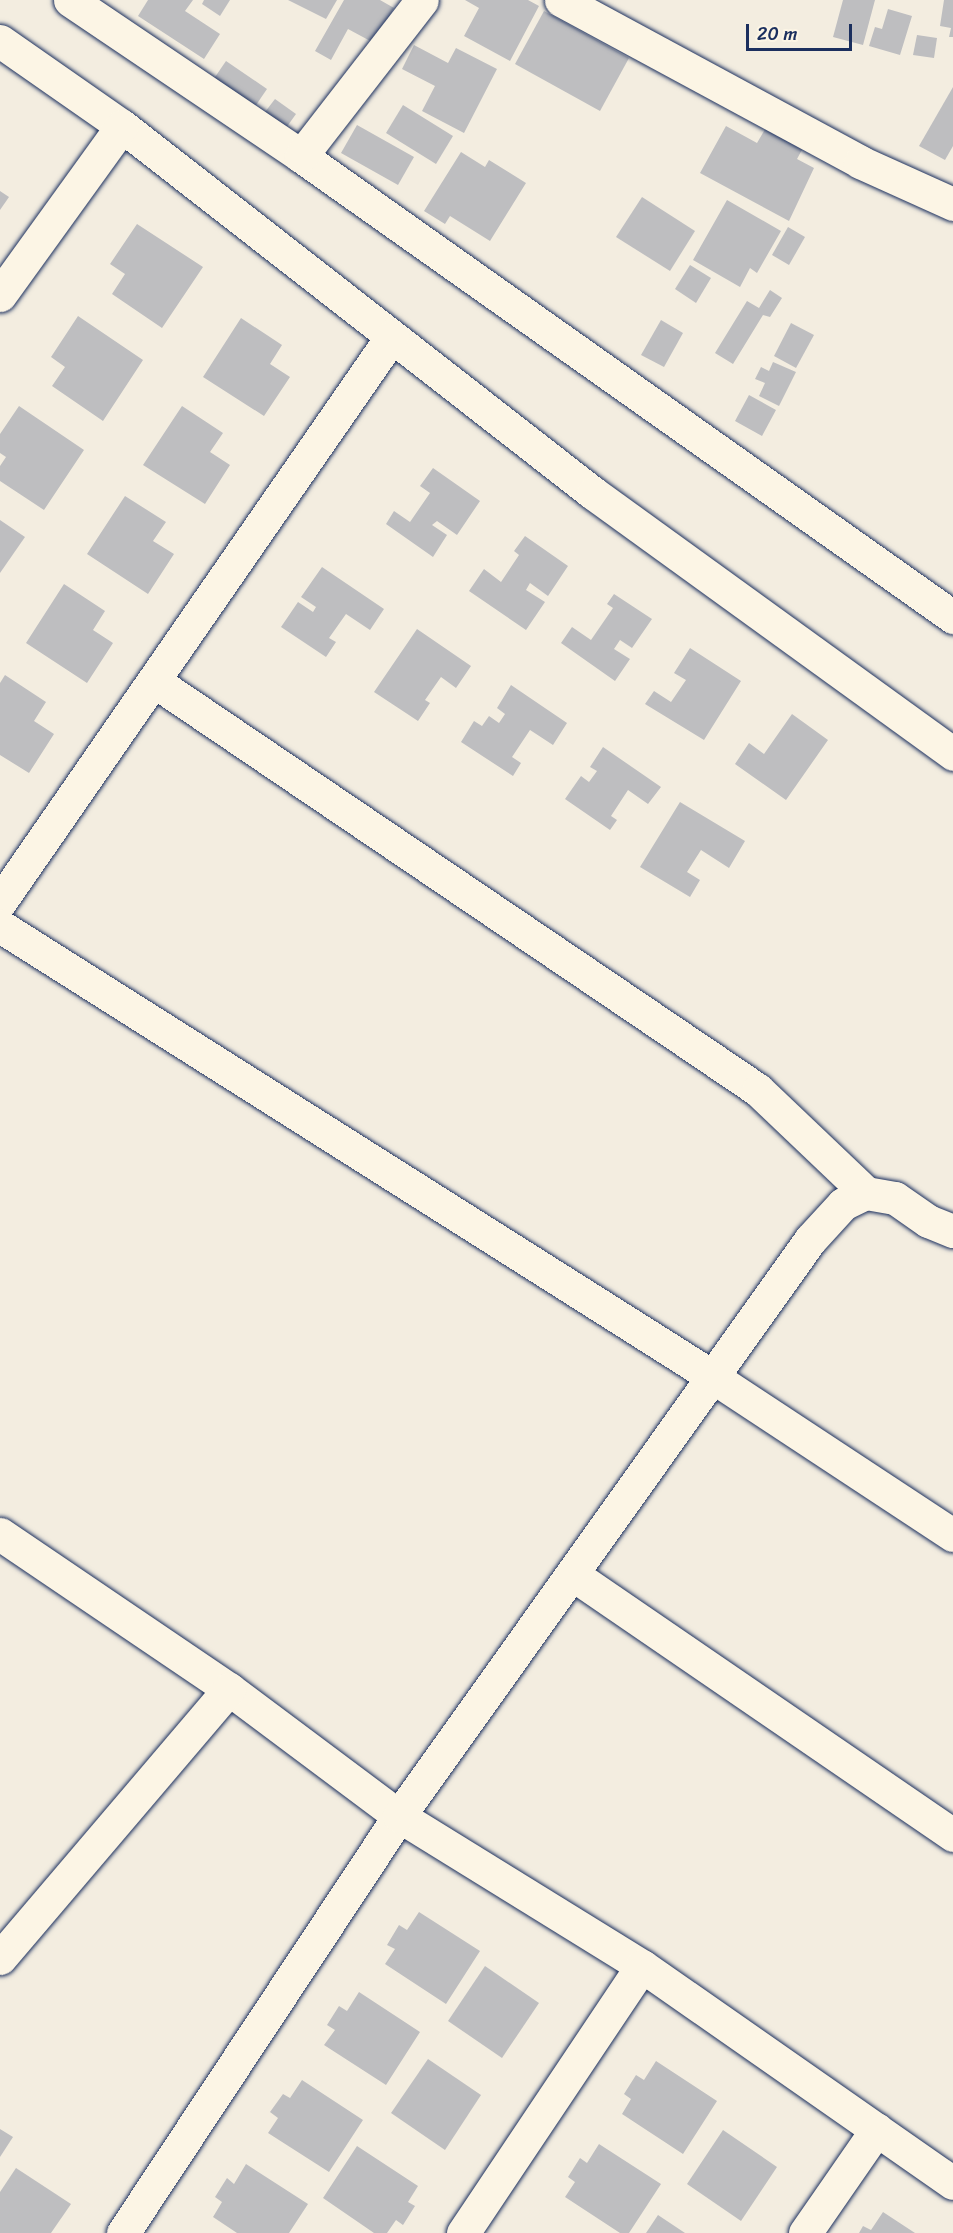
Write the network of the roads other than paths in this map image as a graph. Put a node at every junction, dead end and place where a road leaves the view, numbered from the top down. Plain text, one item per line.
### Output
1 (70, 0) edge
2 (422, 0) edge
3 (561, 0) edge
4 (0, 42) edge
5 (122, 126) junction
6 (301, 156) junction
7 (953, 204) edge
8 (0, 295) edge
9 (392, 336) junction
10 (953, 617) edge
11 (154, 681) junction
12 (953, 754) edge
13 (0, 902) edge
14 (0, 926) edge
15 (866, 1193) junction
16 (953, 1231) edge
17 (713, 1377) junction
18 (0, 1534) edge
19 (953, 1535) edge
20 (572, 1574) junction
21 (229, 1689) junction
22 (399, 1816) junction
23 (953, 1835) edge
24 (0, 1958) edge
25 (642, 1966) junction
26 (877, 2129) junction
27 (953, 2183) edge
28 (123, 2233) edge
29 (463, 2233) edge
30 (805, 2233) edge

1 - 6 street
2 - 6 street
3 - 7 street
4 - 5 street
5 - 8 street
5 - 9 street
6 - 10 street
9 - 11 street
9 - 12 street
11 - 13 street
11 - 15 street
14 - 17 street
15 - 16 street
15 - 17 street
17 - 19 street
17 - 20 street
18 - 21 street
20 - 22 street
20 - 23 street
21 - 22 street
21 - 24 street
22 - 25 street
22 - 28 street
25 - 26 street
25 - 29 street
26 - 27 street
26 - 30 street

